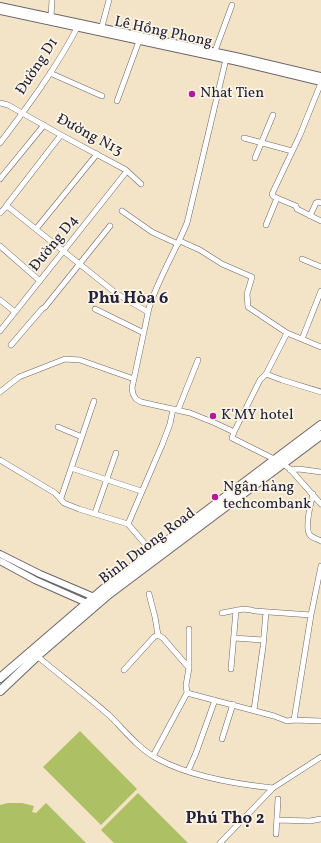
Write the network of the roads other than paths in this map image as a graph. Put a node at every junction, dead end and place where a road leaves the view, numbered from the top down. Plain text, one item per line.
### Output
1 (52, 0) edge
2 (109, 0) edge
3 (232, 5) dead end
4 (0, 6) edge
5 (0, 11) edge
6 (51, 16) junction
7 (78, 25) junction
8 (101, 30) junction
9 (139, 41) junction
10 (215, 52) junction
11 (226, 57) junction
12 (50, 73) junction
13 (321, 76) edge
14 (321, 82) edge
15 (102, 96) dead end
16 (117, 101) dead end
17 (0, 103) edge
18 (23, 113) junction
19 (273, 115) dead end
20 (44, 125) junction
21 (61, 135) junction
22 (244, 138) dead end
23 (0, 143) edge
24 (262, 143) junction
25 (292, 150) junction
26 (97, 154) junction
27 (255, 158) dead end
28 (127, 171) junction
29 (0, 179) edge
30 (142, 184) dead end
31 (276, 198) junction
32 (321, 203) edge
33 (6, 206) junction
34 (122, 210) dead end
35 (0, 213) edge
36 (310, 216) junction
37 (321, 221) edge
38 (266, 225) dead end
39 (110, 226) dead end
40 (36, 229) junction
41 (179, 243) junction
42 (0, 246) edge
43 (64, 252) junction
44 (302, 259) dead end
45 (80, 265) junction
46 (321, 267) edge
47 (40, 281) junction
48 (321, 292) edge
49 (0, 300) edge
50 (94, 309) dead end
51 (15, 312) junction
52 (148, 312) junction
53 (0, 331) edge
54 (144, 333) junction
55 (287, 333) junction
56 (302, 339) junction
57 (12, 345) dead end
58 (321, 347) edge
59 (198, 360) dead end
60 (266, 374) junction
61 (134, 379) junction
62 (0, 392) edge
63 (321, 392) edge
64 (94, 401) dead end
65 (176, 410) junction
66 (321, 425) edge
67 (58, 427) dead end
68 (234, 432) junction
69 (321, 435) edge
70 (82, 437) junction
71 (116, 453) dead end
72 (274, 459) junction
73 (0, 460) edge
74 (283, 464) junction
75 (71, 468) junction
76 (290, 470) junction
77 (321, 472) edge
78 (107, 480) junction
79 (141, 491) junction
80 (313, 494) junction
81 (61, 498) junction
82 (321, 504) edge
83 (95, 513) junction
84 (128, 524) junction
85 (321, 541) edge
86 (152, 552) junction
87 (0, 554) edge
88 (0, 561) edge
89 (321, 566) edge
90 (149, 594) dead end
91 (94, 597) junction
92 (87, 603) junction
93 (236, 610) junction
94 (222, 612) dead end
95 (266, 612) junction
96 (311, 615) junction
97 (189, 629) dead end
98 (158, 635) junction
99 (234, 638) junction
100 (263, 640) junction
101 (37, 656) junction
102 (189, 668) junction
103 (231, 669) dead end
104 (124, 670) dead end
105 (0, 678) edge
106 (0, 691) edge
107 (187, 693) junction
108 (215, 700) junction
109 (233, 704) junction
110 (254, 710) junction
111 (294, 720) junction
112 (321, 721) edge
113 (222, 739) dead end
114 (153, 756) junction
115 (321, 758) edge
116 (188, 771) junction
117 (273, 788) junction
118 (278, 799) dead end
119 (321, 819) edge
120 (277, 820) junction
121 (276, 834) dead end
122 (220, 843) edge

1 - 6 street
2 - 8 street
3 - 10 street
4 - 6 street, Lê Hồng Phong
5 - 7 street, Lê Hồng Phong
6 - 7 street, Lê Hồng Phong
7 - 8 street, Lê Hồng Phong
7 - 12 street, Đường D1
8 - 9 street, Lê Hồng Phong
8 - 10 street, Lê Hồng Phong
9 - 11 street, Lê Hồng Phong
9 - 16 street
10 - 11 street, Lê Hồng Phong
11 - 13 street, Lê Hồng Phong
11 - 14 street, Lê Hồng Phong
11 - 41 street
12 - 15 street
12 - 18 street, Đường D1
14 - 25 street
17 - 18 street, Đường N13
18 - 20 street, Đường N13
18 - 23 street, Đường D1
19 - 24 street
20 - 21 street, Đường N13
20 - 29 street
21 - 26 street, Đường N13
21 - 33 street
22 - 24 street
24 - 25 street
24 - 27 street
25 - 31 street
26 - 28 street, Đường N13
26 - 40 street
28 - 30 street, Đường N13
28 - 43 street, Đường D4
31 - 36 street
31 - 38 street
32 - 36 street
33 - 35 street
33 - 40 street
34 - 41 street
36 - 37 street
39 - 45 street
40 - 43 street
41 - 52 street
41 - 55 street
42 - 47 street
43 - 45 street
43 - 47 street, Đường D4
44 - 46 street
45 - 52 street
45 - 57 street
47 - 51 street, Đường D4
48 - 56 street
49 - 51 street
50 - 54 street
51 - 53 street, Đường D4
52 - 54 street
54 - 61 street
55 - 56 street
55 - 60 street
56 - 58 street
59 - 65 street
60 - 63 street
60 - 68 street
61 - 62 street
61 - 65 street
64 - 70 street
65 - 68 street
65 - 79 street
66 - 72 highway, Binh Duong Road
67 - 70 street
68 - 72 street
69 - 74 highway, Binh Duong Road
70 - 75 street
71 - 78 street
72 - 74 highway
72 - 86 highway, Binh Duong Road
73 - 81 street
74 - 76 street
74 - 101 highway, Binh Duong Road
75 - 78 street
75 - 81 street
76 - 77 street
76 - 80 street
78 - 79 street
78 - 83 street
79 - 84 street
80 - 82 street
80 - 85 street
81 - 83 street
83 - 84 street
84 - 86 street
86 - 91 highway, Binh Duong Road
87 - 91 street
88 - 92 street
89 - 96 street
90 - 98 street
91 - 92 highway, Binh Duong Road
92 - 105 highway, Binh Duong Road
93 - 94 street
93 - 95 street
93 - 99 street
95 - 96 street
95 - 100 street
96 - 111 street
97 - 102 street
98 - 102 street
98 - 104 street
99 - 100 street
99 - 103 street
100 - 110 street
101 - 106 highway, Binh Duong Road
101 - 114 street
102 - 107 street
107 - 108 street
107 - 114 street
108 - 109 street
108 - 116 street
109 - 110 street
109 - 113 street
110 - 111 street
111 - 112 street
114 - 116 street
115 - 117 street
116 - 117 street
117 - 122 street
118 - 120 street
119 - 120 street
120 - 121 street

